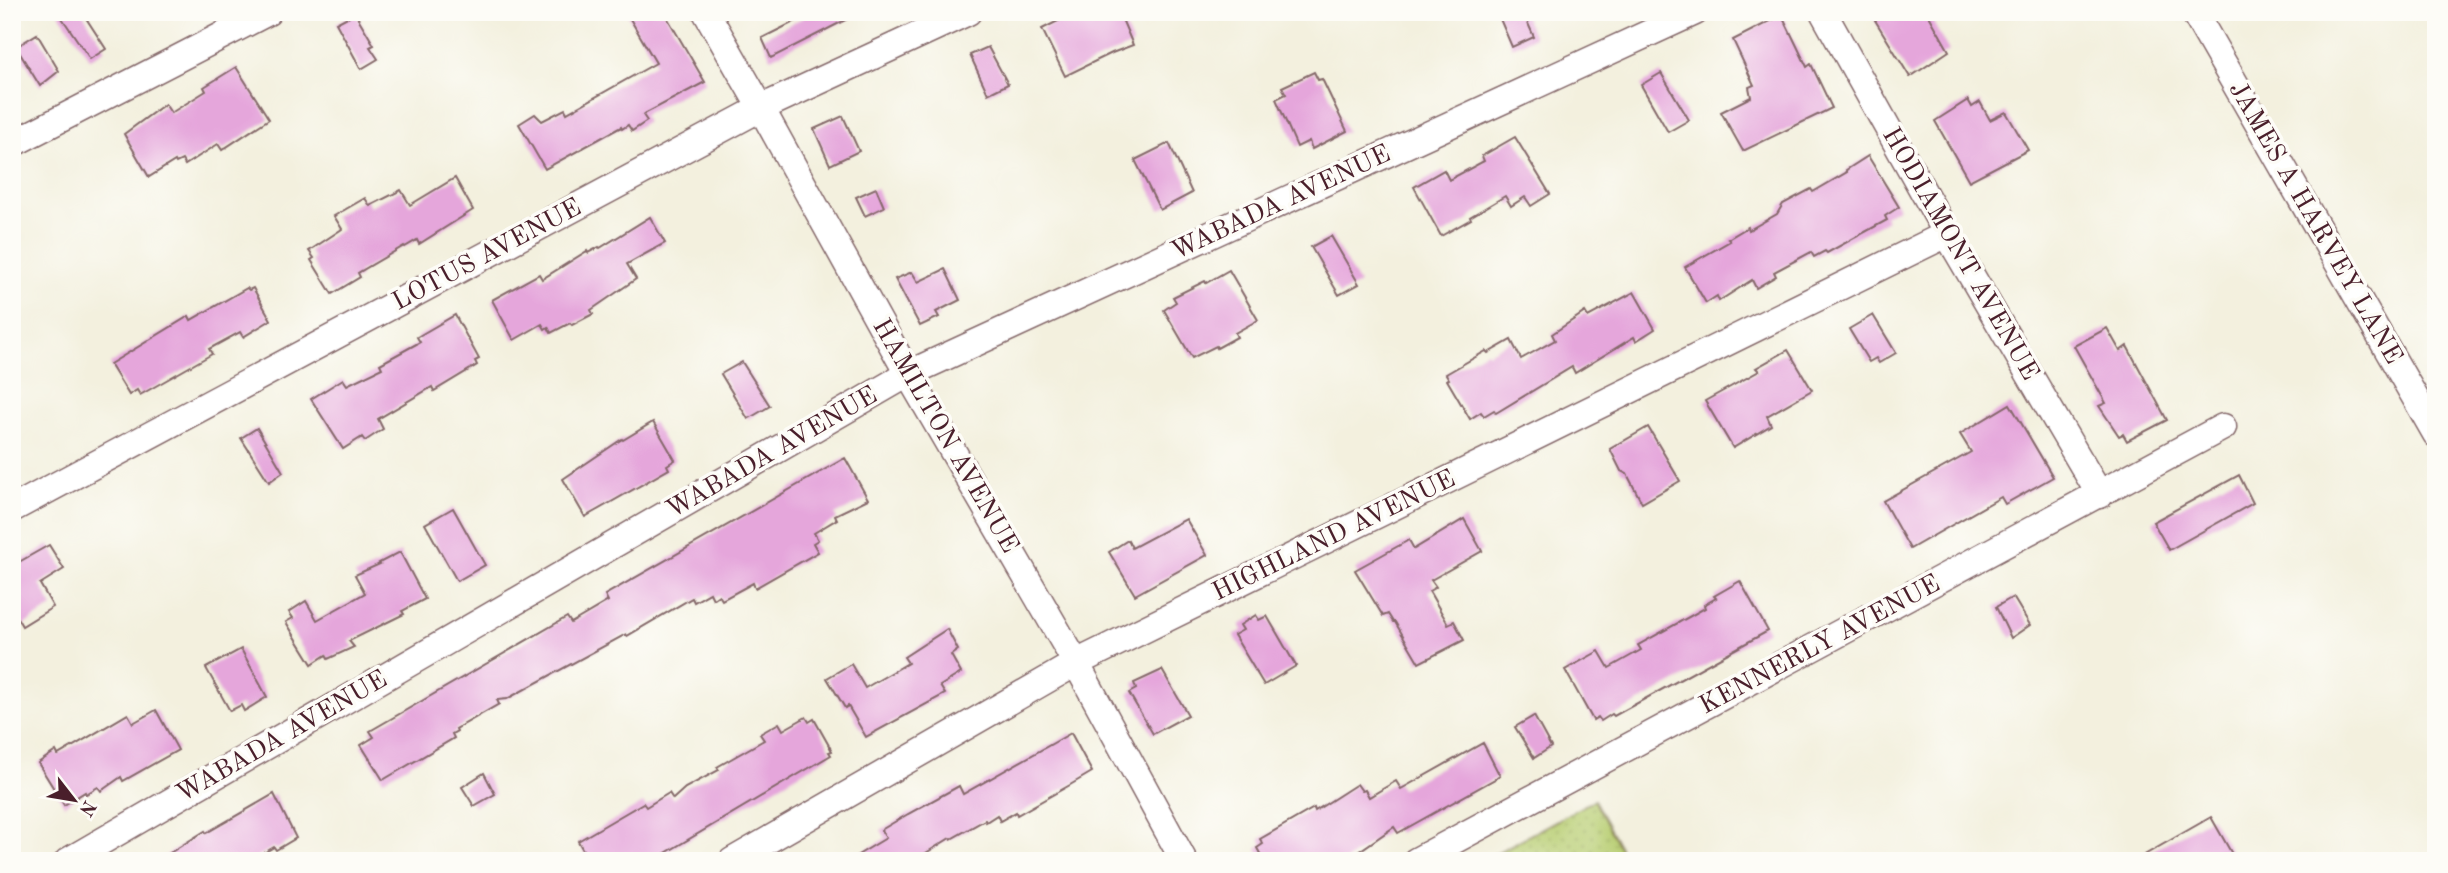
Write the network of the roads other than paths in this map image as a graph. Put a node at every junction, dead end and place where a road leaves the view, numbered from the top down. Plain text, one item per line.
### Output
1 (268, 12) edge
2 (706, 12) edge
3 (968, 12) edge
4 (1695, 12) edge
5 (1823, 12) edge
6 (2194, 12) edge
7 (761, 108) junction
8 (12, 144) edge
9 (1947, 234) junction
10 (908, 374) junction
11 (2223, 427) dead end
12 (2436, 434) edge
13 (2100, 495) junction
14 (12, 509) edge
15 (1076, 663) junction
16 (68, 861) edge
17 (732, 861) edge
18 (1184, 861) edge
19 (1416, 861) edge

1 - 8 street
2 - 7 street, HAMILTON AVENUE
3 - 7 street, LOTUS AVENUE
4 - 10 street, WABADA AVENUE
5 - 9 street, HODIAMONT AVENUE
6 - 12 street, JAMES A HARVEY LANE
7 - 10 street, HAMILTON AVENUE
7 - 14 street, LOTUS AVENUE
9 - 13 street, HODIAMONT AVENUE
9 - 15 street, HIGHLAND AVENUE
10 - 15 street, HAMILTON AVENUE
10 - 16 street, WABADA AVENUE
11 - 13 street, KENNERLY AVENUE
13 - 19 street, KENNERLY AVENUE
15 - 17 street, HIGHLAND AVENUE
15 - 18 street, HAMILTON AVENUE

